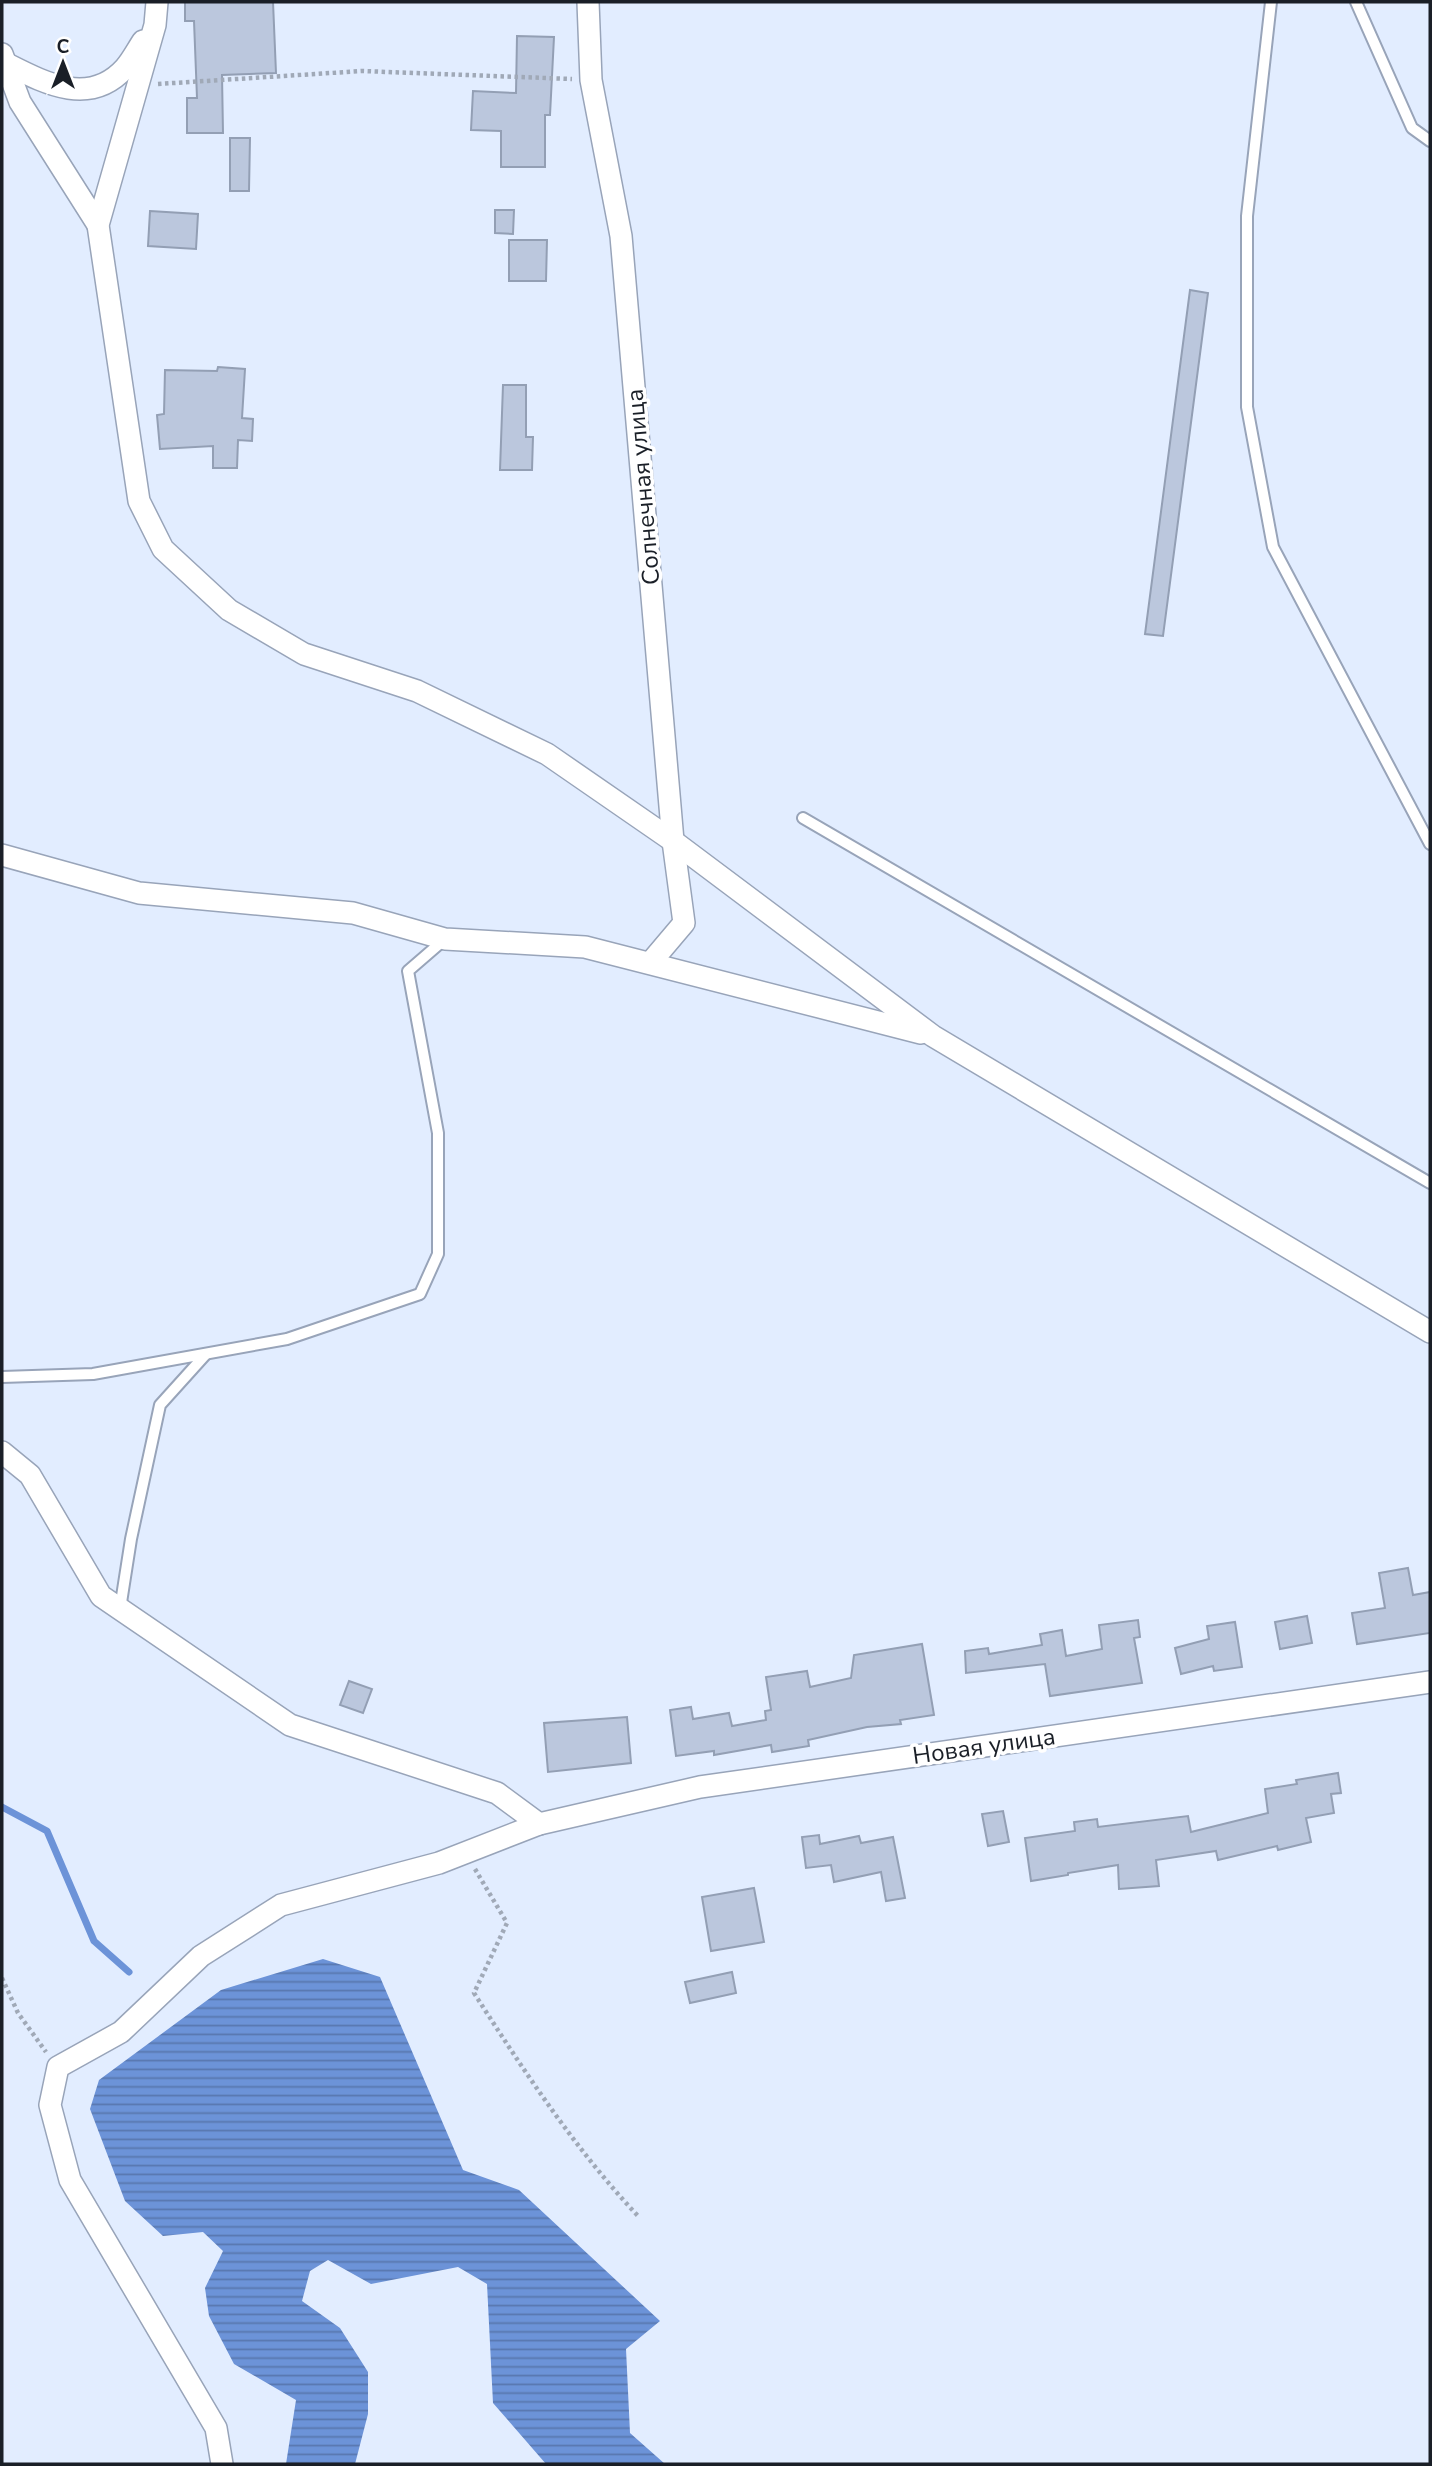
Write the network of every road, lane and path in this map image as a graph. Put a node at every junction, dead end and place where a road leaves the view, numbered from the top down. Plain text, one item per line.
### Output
1 (157, 2) edge
2 (588, 2) edge
3 (1271, 2) edge
4 (1356, 2) edge
5 (155, 25) junction
6 (3, 59) edge
7 (591, 79) junction
8 (136, 85) junction
9 (1430, 141) edge
10 (99, 225) junction
11 (803, 818) dead end
12 (673, 841) junction
13 (1430, 844) edge
14 (2, 855) edge
15 (445, 939) junction
16 (651, 962) junction
17 (933, 1036) junction
18 (1430, 1183) edge
19 (1430, 1332) edge
20 (206, 1354) junction
21 (2, 1377) edge
22 (2, 1452) edge
23 (120, 1609) junction
24 (1430, 1682) edge
25 (539, 1824) junction
26 (465, 1853) junction
27 (2, 1978) edge
28 (58, 2067) junction
29 (638, 2216) dead end
30 (222, 2464) edge

1 - 5 street
2 - 7 street, Солнечная улица
3 - 13 lane
4 - 9 lane
5 - 6 street
5 - 8 street
6 - 10 street
7 - 8 path
7 - 12 street, Солнечная улица
8 - 10 street
10 - 12 street
11 - 18 lane
12 - 16 street, Солнечная улица
12 - 17 street
14 - 15 street
15 - 16 street
15 - 20 lane
16 - 17 street
17 - 19 street
20 - 21 lane
20 - 23 lane
22 - 23 street
23 - 25 street
24 - 25 street, Новая улица
25 - 26 street, Новая улица
26 - 28 street, Новая улица
26 - 29 path
27 - 28 path
28 - 30 street

